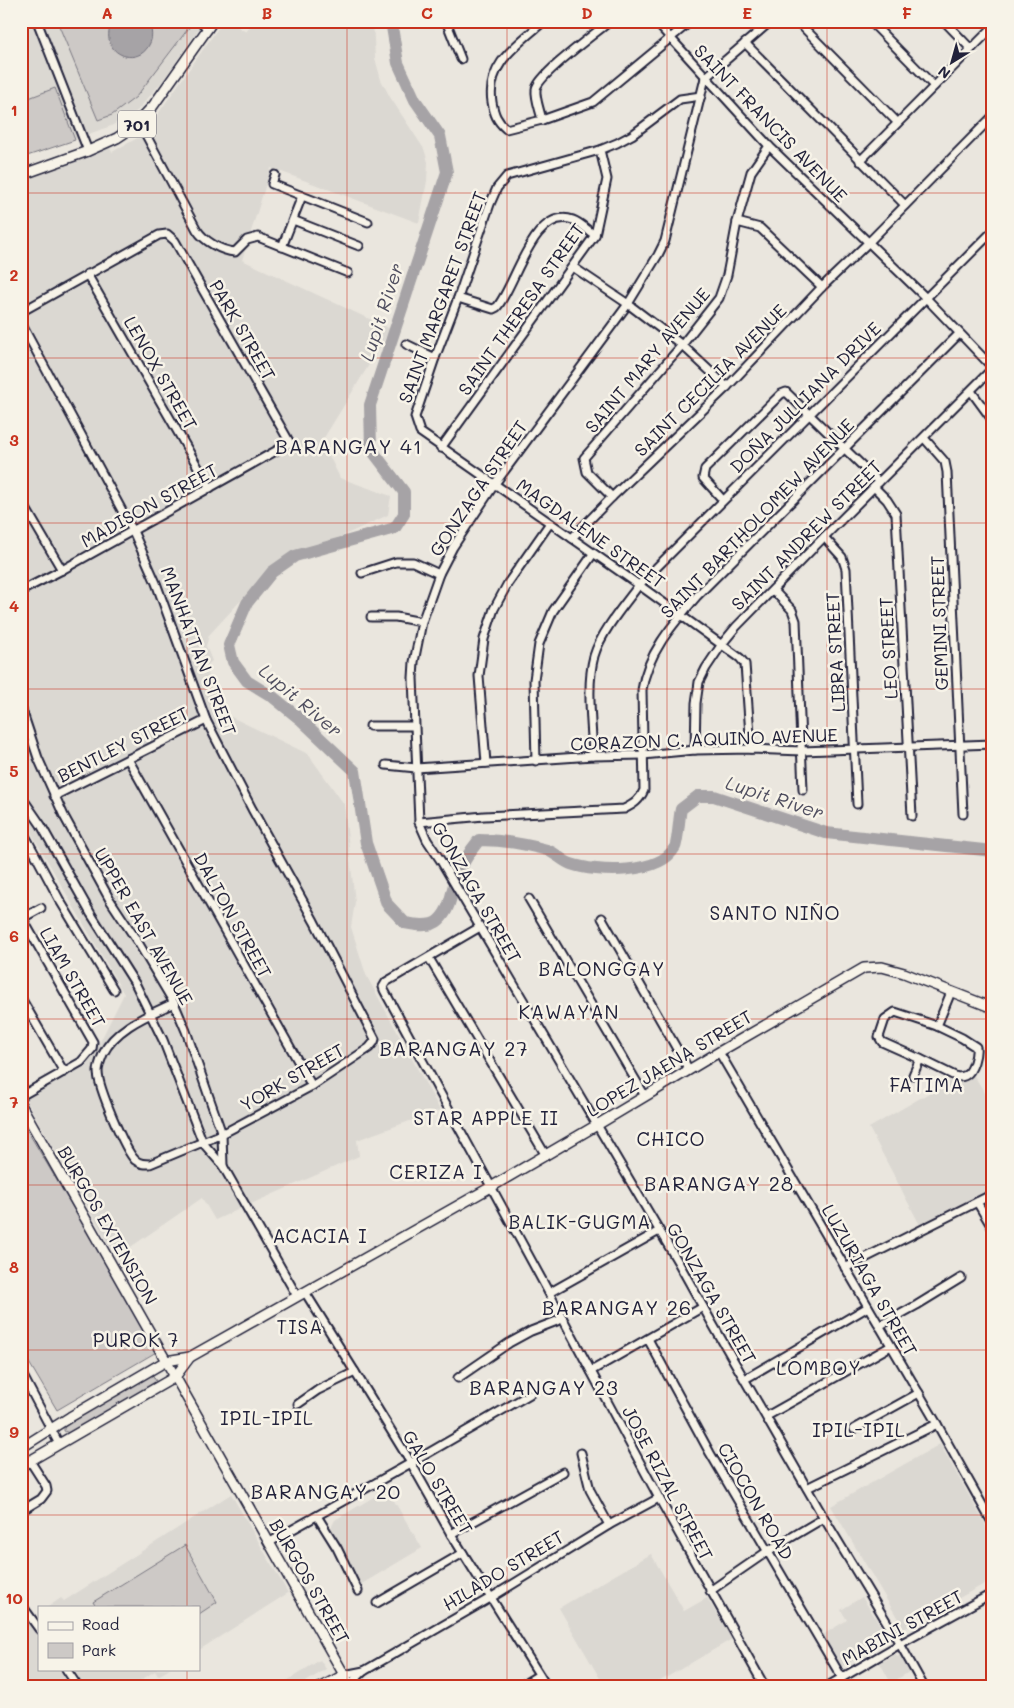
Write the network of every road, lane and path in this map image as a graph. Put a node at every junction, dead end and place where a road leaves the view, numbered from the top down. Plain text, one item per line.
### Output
1 (37, 21) edge
2 (200, 21) edge
3 (446, 21) edge
4 (544, 21) edge
5 (610, 21) edge
6 (655, 21) edge
7 (692, 21) edge
8 (771, 21) edge
9 (797, 21) edge
10 (870, 21) edge
11 (944, 21) edge
12 (211, 25) edge
13 (993, 27) edge
14 (670, 40) junction
15 (745, 43) junction
16 (971, 49) junction
17 (461, 59) dead end
18 (706, 78) junction
19 (934, 86) junction
20 (701, 96) junction
21 (993, 116) edge
22 (542, 120) junction
23 (139, 122) junction
24 (897, 122) junction
25 (769, 146) junction
26 (600, 150) junction
27 (88, 151) junction
28 (860, 160) junction
29 (275, 175) dead end
30 (21, 176) edge
31 (302, 196) junction
32 (905, 205) junction
33 (293, 220) junction
34 (368, 222) dead end
35 (738, 222) junction
36 (993, 231) edge
37 (595, 236) junction
38 (869, 242) junction
39 (359, 246) dead end
40 (282, 247) junction
41 (572, 267) junction
42 (348, 273) dead end
43 (87, 274) junction
44 (822, 287) junction
45 (458, 298) junction
46 (927, 299) junction
47 (628, 304) junction
48 (21, 312) edge
49 (21, 323) edge
50 (959, 334) junction
51 (406, 344) dead end
52 (682, 344) junction
53 (434, 358) junction
54 (993, 368) edge
55 (727, 387) junction
56 (971, 391) junction
57 (810, 414) junction
58 (993, 421) edge
59 (924, 438) junction
60 (290, 442) joint
61 (441, 448) junction
62 (846, 448) junction
63 (876, 484) junction
64 (494, 485) junction
65 (210, 488) junction
66 (612, 497) junction
67 (21, 500) edge
68 (723, 500) junction
69 (550, 523) junction
70 (133, 531) junction
71 (824, 537) junction
72 (572, 538) junction
73 (593, 554) junction
74 (62, 570) junction
75 (362, 573) dead end
76 (439, 574) junction
77 (639, 585) junction
78 (773, 590) junction
79 (21, 591) edge
80 (681, 615) junction
81 (371, 617) dead end
82 (422, 622) junction
83 (722, 644) junction
84 (21, 707) edge
85 (206, 720) junction
86 (370, 726) dead end
87 (414, 726) junction
88 (993, 744) edge
89 (959, 746) junction
90 (907, 748) junction
91 (751, 749) junction
92 (855, 749) junction
93 (695, 750) junction
94 (802, 751) junction
95 (643, 755) junction
96 (592, 756) junction
97 (128, 759) junction
98 (536, 760) junction
99 (486, 763) junction
100 (386, 765) dead end
101 (416, 768) junction
102 (803, 790) dead end
103 (21, 796) edge
104 (54, 796) junction
105 (858, 804) dead end
106 (963, 814) dead end
107 (912, 816) dead end
108 (419, 822) junction
109 (21, 828) edge
110 (529, 899) dead end
111 (41, 908) dead end
112 (22, 918) edge
113 (602, 918) dead end
114 (480, 928) junction
115 (429, 958) junction
116 (114, 990) dead end
117 (951, 992) junction
118 (21, 998) edge
119 (174, 1003) junction
120 (993, 1008) edge
121 (151, 1014) junction
122 (937, 1026) junction
123 (374, 1042) joint
124 (719, 1052) junction
125 (920, 1059) junction
126 (689, 1070) junction
127 (64, 1072) junction
128 (913, 1075) dead end
129 (312, 1086) junction
130 (21, 1096) edge
131 (645, 1096) junction
132 (21, 1106) edge
133 (597, 1125) junction
134 (222, 1134) junction
135 (202, 1143) junction
136 (545, 1154) junction
137 (223, 1166) junction
138 (491, 1187) junction
139 (993, 1194) edge
140 (977, 1202) junction
141 (993, 1228) edge
142 (659, 1231) junction
143 (845, 1268) junction
144 (961, 1278) dead end
145 (550, 1293) junction
146 (301, 1294) junction
147 (703, 1307) junction
148 (868, 1307) junction
149 (562, 1319) junction
150 (879, 1326) junction
151 (648, 1339) junction
152 (891, 1346) junction
153 (190, 1357) junction
154 (166, 1361) junction
155 (591, 1371) junction
156 (21, 1372) edge
157 (355, 1372) junction
158 (175, 1377) junction
159 (458, 1378) dead end
160 (745, 1379) junction
161 (530, 1394) dead end
162 (919, 1394) junction
163 (298, 1404) dead end
164 (767, 1416) junction
165 (937, 1424) junction
166 (51, 1429) junction
167 (854, 1429) dead end
168 (59, 1444) junction
169 (21, 1448) edge
170 (580, 1453) dead end
171 (30, 1460) junction
172 (411, 1463) junction
173 (21, 1466) edge
174 (563, 1472) dead end
175 (807, 1488) junction
176 (658, 1498) junction
177 (21, 1511) edge
178 (317, 1516) junction
179 (824, 1518) junction
180 (993, 1524) edge
181 (609, 1525) junction
182 (451, 1534) junction
183 (270, 1542) junction
184 (768, 1551) junction
185 (463, 1553) junction
186 (358, 1591) dead end
187 (710, 1591) junction
188 (993, 1594) edge
189 (492, 1597) junction
190 (378, 1603) dead end
191 (23, 1609) edge
192 (38, 1628) edge
193 (900, 1644) junction
194 (67, 1670) edge
195 (364, 1670) junction
196 (344, 1675) junction
197 (539, 1675) junction
198 (842, 1678) junction
199 (349, 1686) edge
200 (78, 1687) edge
201 (321, 1687) edge
202 (519, 1687) edge
203 (547, 1687) edge
204 (765, 1687) edge
205 (826, 1687) edge
206 (924, 1687) edge

1 - 27 street
2 - 12 street
3 - 17 street
4 - 22 street
5 - 22 street
6 - 14 street, SAINT FRANCIS AVENUE
7 - 14 street
8 - 15 street
9 - 24 street
10 - 19 street
11 - 16 street
12 - 23 main road, 701
13 - 16 street
14 - 18 street, SAINT FRANCIS AVENUE
14 - 22 street
15 - 18 street
15 - 28 street
16 - 19 street
18 - 20 street, GONZAGA STREET
18 - 25 street, SAINT FRANCIS AVENUE
19 - 24 street
20 - 26 street, SAINT MARGARET STREET
20 - 47 street, GONZAGA STREET
21 - 32 street, SAINT CECILIA AVENUE
23 - 27 main road, 701
23 - 40 street
24 - 28 street
25 - 35 street, SAINT MARY AVENUE
25 - 38 street, SAINT FRANCIS AVENUE
26 - 37 street, SAINT THERESA STREET
26 - 45 street, SAINT MARGARET STREET
27 - 30 main road, 701
28 - 32 street
29 - 31 street
31 - 33 street
31 - 34 street
32 - 38 street, SAINT CECILIA AVENUE
33 - 39 street
33 - 40 street
35 - 44 street
35 - 52 street, SAINT MARY AVENUE
36 - 46 street, DOÑA JULLIANA DRIVE
37 - 41 street, SAINT THERESA STREET
37 - 45 street
38 - 44 street, SAINT CECILIA AVENUE
38 - 46 street, SAINT FRANCIS AVENUE
40 - 42 street
41 - 47 street
41 - 61 street, SAINT THERESA STREET
43 - 48 street
43 - 60 street, PARK STREET
43 - 65 street, LENOX STREET
44 - 55 street, SAINT CECILIA AVENUE
45 - 53 street, SAINT MARGARET STREET
46 - 50 street, SAINT FRANCIS AVENUE
46 - 57 street, DOÑA JULLIANA DRIVE
47 - 52 street
47 - 64 street, GONZAGA STREET
49 - 70 street, MANHATTAN STREET
50 - 54 street, SAINT FRANCIS AVENUE
50 - 62 street, SAINT BARTHOLOMEW AVENUE
51 - 53 street
52 - 55 street
52 - 66 street, SAINT MARY AVENUE
53 - 61 street, SAINT MARGARET STREET
54 - 56 street, SAINT ANDREW STREET
55 - 66 street, SAINT CECILIA AVENUE
56 - 58 street
56 - 59 street, SAINT ANDREW STREET
57 - 62 street, LEO STREET
57 - 68 street, DOÑA JULLIANA DRIVE
57 - 68 street, LEO STREET
59 - 63 street, SAINT ANDREW STREET
59 - 89 street, GEMINI STREET
60 - 65 street, MADISON STREET
61 - 64 street, SAINT MARGARET STREET
62 - 63 street, LEO STREET
62 - 80 street, SAINT BARTHOLOMEW AVENUE
63 - 71 street, SAINT ANDREW STREET
63 - 90 street, LEO STREET
64 - 69 street, MAGDALENE STREET
64 - 76 street, GONZAGA STREET
65 - 70 street, MADISON STREET
66 - 72 street, SAINT CECILIA AVENUE
67 - 74 street
68 - 77 street, DOÑA JULLIANA DRIVE
69 - 72 street, MAGDALENE STREET
69 - 99 street
70 - 74 street, MADISON STREET
70 - 85 street, MANHATTAN STREET
71 - 78 street, SAINT ANDREW STREET
71 - 92 street, LIBRA STREET
72 - 73 street, MAGDALENE STREET
73 - 77 street, MAGDALENE STREET
73 - 98 street
74 - 79 street, MADISON STREET
75 - 76 street
76 - 82 street, GONZAGA STREET
77 - 80 street, MAGDALENE STREET
77 - 96 street, DOÑA JULLIANA DRIVE
78 - 83 street, SAINT ANDREW STREET
78 - 94 street
80 - 83 street, MAGDALENE STREET
80 - 95 street, SAINT BARTHOLOMEW AVENUE
81 - 82 street
82 - 87 street, GONZAGA STREET
83 - 91 street, MAGDALENE STREET
83 - 93 street, SAINT ANDREW STREET
84 - 104 street, UPPER EAST AVENUE
85 - 97 street, BENTLEY STREET
85 - 123 street, MANHATTAN STREET
86 - 87 street
87 - 101 street, GONZAGA STREET
88 - 89 street, CORAZON C. AQUINO AVENUE
89 - 90 street, CORAZON C. AQUINO AVENUE
89 - 106 street, GEMINI STREET
90 - 92 street, CORAZON C. AQUINO AVENUE
90 - 107 street, LEO STREET
91 - 93 street, CORAZON C. AQUINO AVENUE
91 - 94 street, CORAZON C. AQUINO AVENUE
92 - 94 street, CORAZON C. AQUINO AVENUE
92 - 105 street, LIBRA STREET
93 - 95 street, CORAZON C. AQUINO AVENUE
94 - 102 street
95 - 96 street, CORAZON C. AQUINO AVENUE
95 - 108 street, SAINT BARTHOLOMEW AVENUE
96 - 98 street, CORAZON C. AQUINO AVENUE
97 - 104 street, BENTLEY STREET
97 - 129 street, DALTON STREET
98 - 99 street, CORAZON C. AQUINO AVENUE
99 - 101 street, CORAZON C. AQUINO AVENUE
100 - 101 street, CORAZON C. AQUINO AVENUE
101 - 108 street, GONZAGA STREET
103 - 121 street, UPPER EAST AVENUE
104 - 119 street, UPPER EAST AVENUE
108 - 114 street, GONZAGA STREET
109 - 116 street
110 - 131 street
111 - 112 street
112 - 127 street, LIAM STREET
113 - 126 street
114 - 115 street
114 - 133 street, GONZAGA STREET
115 - 136 street
115 - 138 street, JOSE RIZAL STREET
117 - 120 main road, LOPEZ JAENA STREET
117 - 122 street
117 - 124 main road, LOPEZ JAENA STREET
118 - 127 street
119 - 121 street
119 - 134 street, UPPER EAST AVENUE
121 - 135 street, UPPER EAST AVENUE
121 - 135 street, YORK STREET
122 - 125 street
122 - 125 street
123 - 129 street, YORK STREET
124 - 126 main road, LOPEZ JAENA STREET
124 - 143 street, LUZURIAGA STREET
125 - 128 street
126 - 131 main road, LOPEZ JAENA STREET
127 - 130 street
129 - 134 street, YORK STREET
131 - 133 main road, LOPEZ JAENA STREET
132 - 154 main road, BURGOS EXTENSION
133 - 136 main road, LOPEZ JAENA STREET
133 - 142 street, GONZAGA STREET
134 - 135 street, YORK STREET
134 - 137 street, UPPER EAST AVENUE
135 - 137 street, UPPER EAST AVENUE
136 - 138 main road, LOPEZ JAENA STREET
137 - 146 street, UPPER EAST AVENUE
138 - 145 street, JOSE RIZAL STREET
138 - 146 main road, LOPEZ JAENA STREET
139 - 140 street
140 - 141 street
140 - 143 street
142 - 145 street
142 - 147 street, GONZAGA STREET
143 - 148 street, LUZURIAGA STREET
144 - 150 street
145 - 149 street, JOSE RIZAL STREET
146 - 153 main road, LOPEZ JAENA STREET
146 - 157 street, GALO STREET
147 - 151 street
147 - 160 street, GONZAGA STREET
148 - 150 street, LUZURIAGA STREET
148 - 160 street
149 - 155 street, JOSE RIZAL STREET
149 - 159 street
150 - 152 street, LUZURIAGA STREET
151 - 155 street
151 - 184 street, CIOCON ROAD
152 - 162 street, LUZURIAGA STREET
152 - 164 street
153 - 154 main road, LOPEZ JAENA STREET
153 - 158 main road, LOPEZ JAENA STREET
154 - 158 main road, BURGOS STREET
154 - 166 main road, LOPEZ JAENA STREET
155 - 176 street, JOSE RIZAL STREET
156 - 166 street
157 - 163 street
157 - 172 street, GALO STREET
158 - 168 main road, LOPEZ JAENA STREET
158 - 183 main road, BURGOS STREET
160 - 164 street, GONZAGA STREET
161 - 172 street
162 - 165 street, LUZURIAGA STREET
162 - 167 street
164 - 175 street, GONZAGA STREET
165 - 175 street
165 - 180 street, LUZURIAGA STREET
166 - 168 street
166 - 169 main road, LOPEZ JAENA STREET
168 - 171 main road, LOPEZ JAENA STREET
170 - 181 street
171 - 173 main road, LOPEZ JAENA STREET
171 - 177 street
172 - 178 street
172 - 182 street, GALO STREET
174 - 182 street
175 - 179 street, GONZAGA STREET
176 - 181 street, HILADO STREET
176 - 187 street, JOSE RIZAL STREET
178 - 183 street
178 - 186 street
179 - 184 street
179 - 193 street, GONZAGA STREET
181 - 189 street, HILADO STREET
182 - 185 street, GALO STREET
183 - 196 main road, BURGOS STREET
184 - 187 street
184 - 198 street, CIOCON ROAD
185 - 189 street, GALO STREET
185 - 190 street
187 - 204 street, JOSE RIZAL STREET
188 - 193 street, MABINI STREET
189 - 195 street, HILADO STREET
189 - 197 street, GALO STREET
191 - 192 street
193 - 198 street, MABINI STREET
193 - 206 street, GONZAGA STREET
194 - 200 street
195 - 196 street, HILADO STREET
195 - 199 street, HILADO STREET
196 - 199 main road, BURGOS STREET
196 - 201 main road, HILADO STREET
197 - 202 street
197 - 203 street, GALO STREET
198 - 205 street, MABINI STREET

